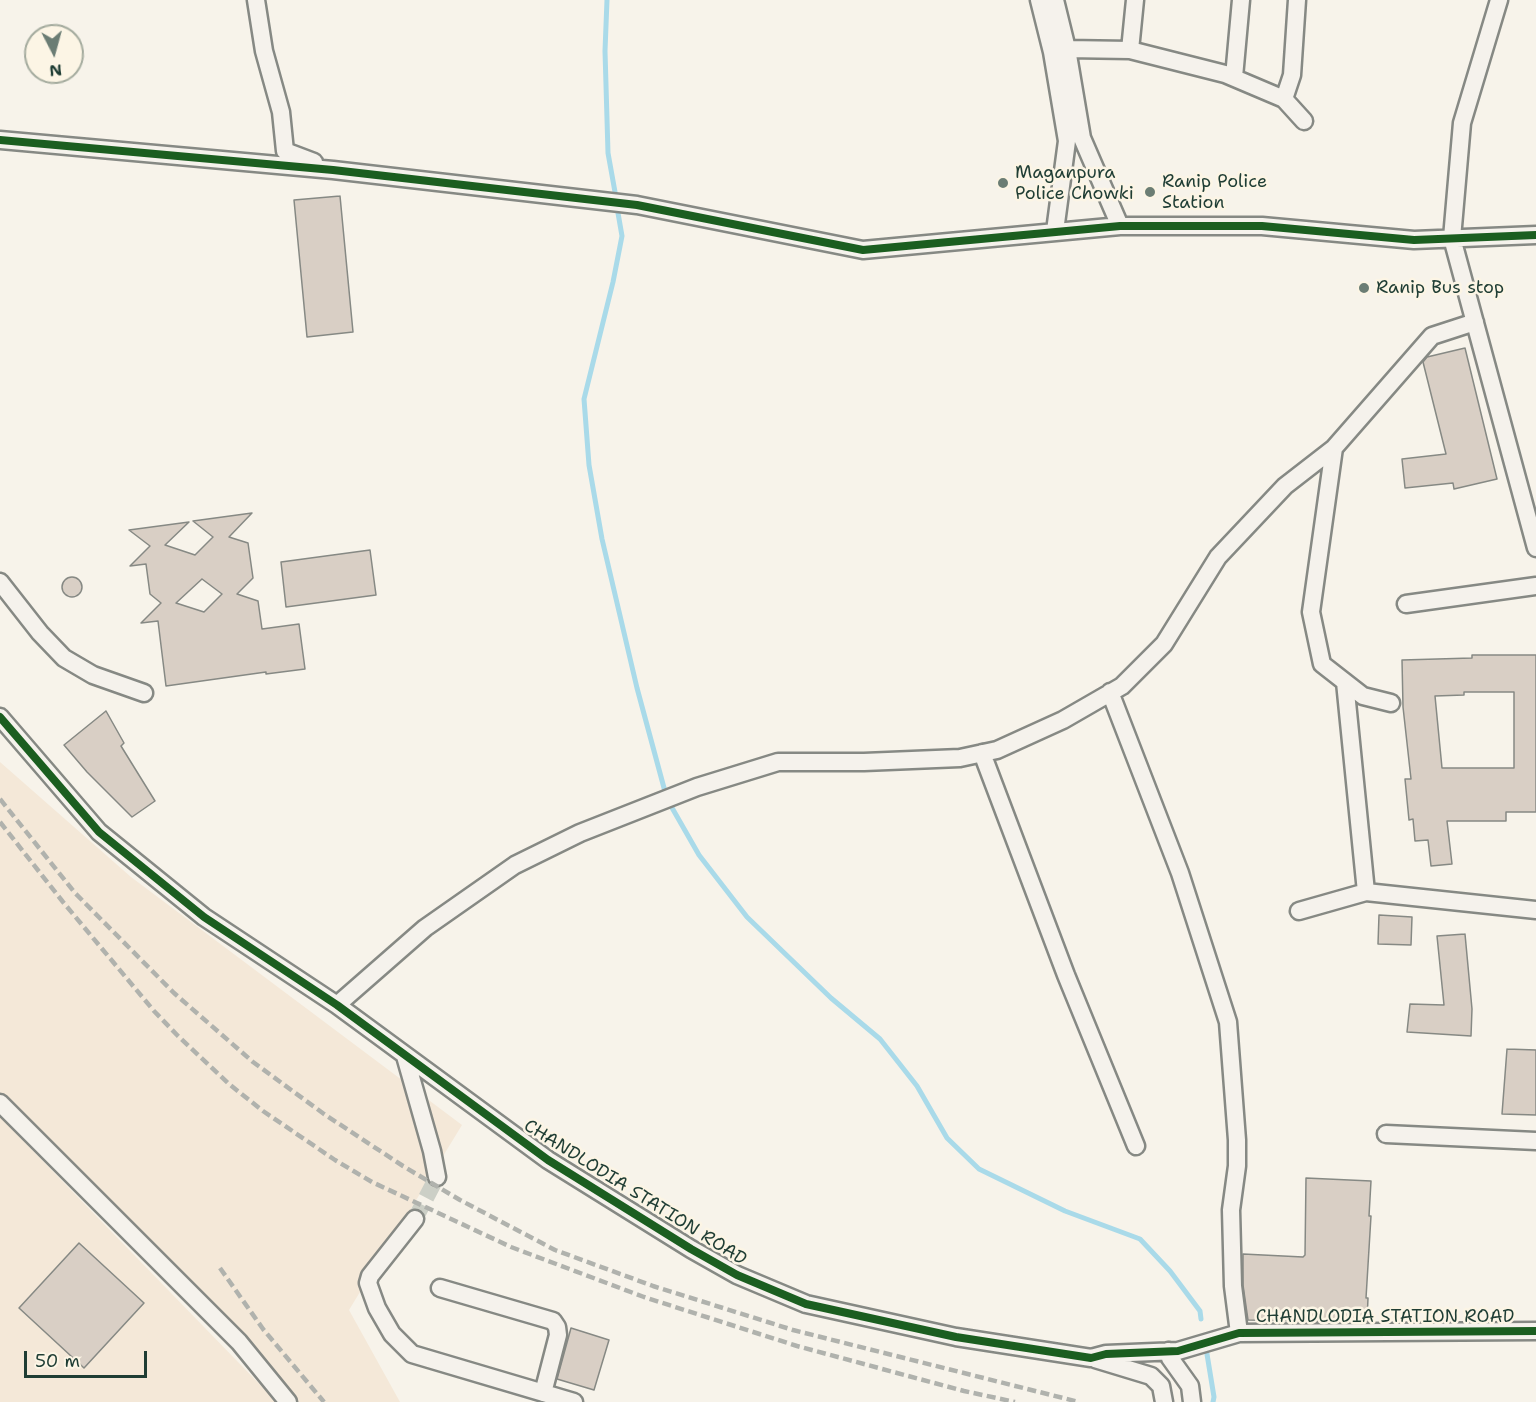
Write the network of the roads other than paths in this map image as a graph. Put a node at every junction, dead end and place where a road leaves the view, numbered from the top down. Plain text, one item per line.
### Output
1 (256, 0) edge
2 (1039, 0) edge
3 (1055, 0) edge
4 (1135, 0) edge
5 (1241, 0) edge
6 (1297, 0) edge
7 (1499, 0) edge
8 (1067, 49) junction
9 (1130, 50) junction
10 (1234, 77) junction
11 (1284, 99) junction
12 (1304, 121) dead end
13 (0, 140) edge
14 (333, 170) junction
15 (1120, 226) junction
16 (1055, 231) junction
17 (1536, 236) edge
18 (1452, 238) junction
19 (1475, 322) junction
20 (1334, 448) junction
21 (1536, 548) edge
22 (0, 582) edge
23 (1536, 586) edge
24 (1406, 604) dead end
25 (1345, 682) junction
26 (1110, 692) junction
27 (144, 693) dead end
28 (1391, 703) dead end
29 (0, 717) edge
30 (982, 753) junction
31 (1366, 892) junction
32 (1536, 910) edge
33 (1299, 911) dead end
34 (337, 1005) junction
35 (405, 1056) junction
36 (0, 1103) edge
37 (1386, 1134) dead end
38 (1536, 1141) edge
39 (1136, 1146) dead end
40 (437, 1177) tunnel mouth
41 (415, 1219) tunnel mouth
42 (440, 1288) dead end
43 (1536, 1331) edge
44 (1239, 1333) junction
45 (1168, 1351) junction
46 (1091, 1358) junction
47 (543, 1393) junction
48 (288, 1402) edge
49 (574, 1402) edge
50 (1164, 1402) edge
51 (1192, 1402) edge

1 - 14 street
2 - 16 street
3 - 8 street
4 - 9 street
5 - 10 street
6 - 11 street
7 - 18 street
8 - 9 street
8 - 15 street
9 - 10 street
10 - 11 street
11 - 12 street
13 - 14 street
14 - 16 street
15 - 16 street
15 - 18 street
17 - 18 street
18 - 19 street
19 - 20 street
19 - 21 street
20 - 25 street
20 - 26 street
22 - 27 street
23 - 24 street
25 - 28 street
25 - 31 street
26 - 30 street
26 - 44 street
29 - 34 street, CHANDLODIA STATION ROAD
30 - 34 street
30 - 39 street
31 - 32 street
31 - 33 street
34 - 35 street, CHANDLODIA STATION ROAD
35 - 40 street
35 - 46 street, CHANDLODIA STATION ROAD
36 - 48 street
37 - 38 street
41 - 47 street
42 - 47 street
43 - 44 street, CHANDLODIA STATION ROAD
44 - 45 street, CHANDLODIA STATION ROAD
45 - 46 street, CHANDLODIA STATION ROAD
45 - 51 street
46 - 50 street
47 - 49 street

